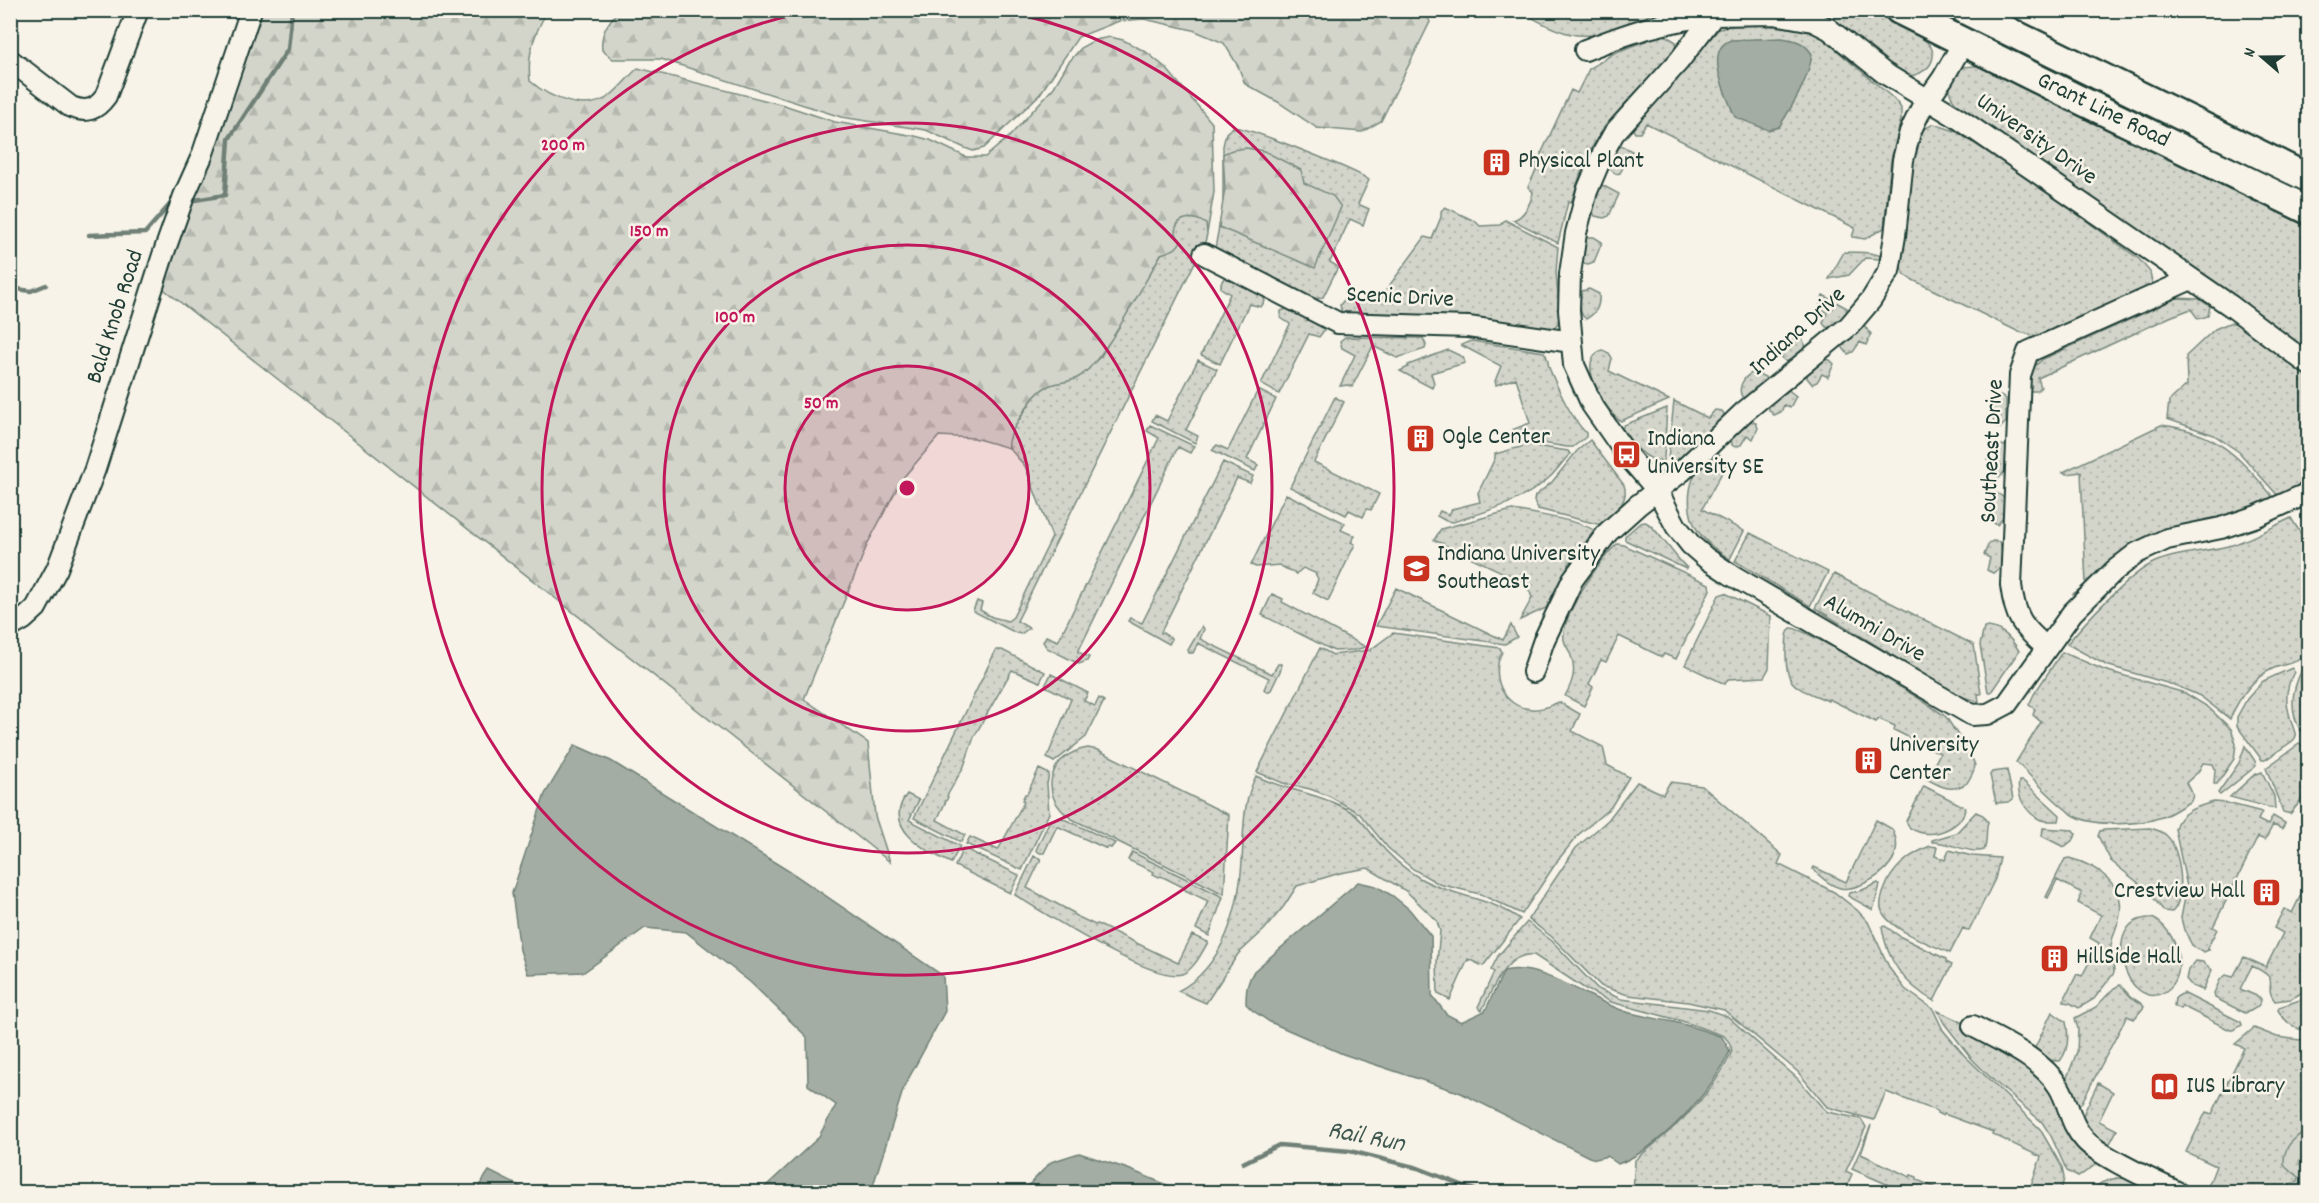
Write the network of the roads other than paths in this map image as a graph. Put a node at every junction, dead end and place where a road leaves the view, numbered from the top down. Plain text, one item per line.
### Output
1 (138, 10) edge
2 (251, 10) edge
3 (1899, 10) edge
4 (1974, 12) edge
5 (1714, 15) junction
6 (1963, 43) junction
7 (1586, 50) dead end
8 (10, 60) edge
9 (1928, 99) junction
10 (2308, 178) edge
11 (2308, 210) edge
12 (1204, 254) dead end
13 (2191, 279) junction
14 (1572, 342) junction
15 (2308, 364) edge
16 (1657, 490) junction
17 (2308, 493) edge
18 (10, 627) edge
19 (2046, 647) junction
20 (1533, 672) dead end
21 (1973, 1026) dead end
22 (2177, 1192) edge

1 - 8 street
2 - 18 street, Bald Knob Road
3 - 6 main road, Grant Line Road
4 - 6 main road
4 - 10 main road, Grant Line Road
5 - 7 street, University Drive
5 - 9 street, University Drive
5 - 14 street, Alumni Drive
6 - 9 street, Indiana Drive
6 - 11 main road, Grant Line Road
9 - 13 street, University Drive
9 - 16 street, Indiana Drive
12 - 14 street, Scenic Drive
13 - 15 street, University Drive
13 - 19 street, Southeast Drive
14 - 16 street, Alumni Drive
16 - 19 street, Alumni Drive
16 - 20 street, Indiana Drive
17 - 19 street, Alumni Drive
21 - 22 street

